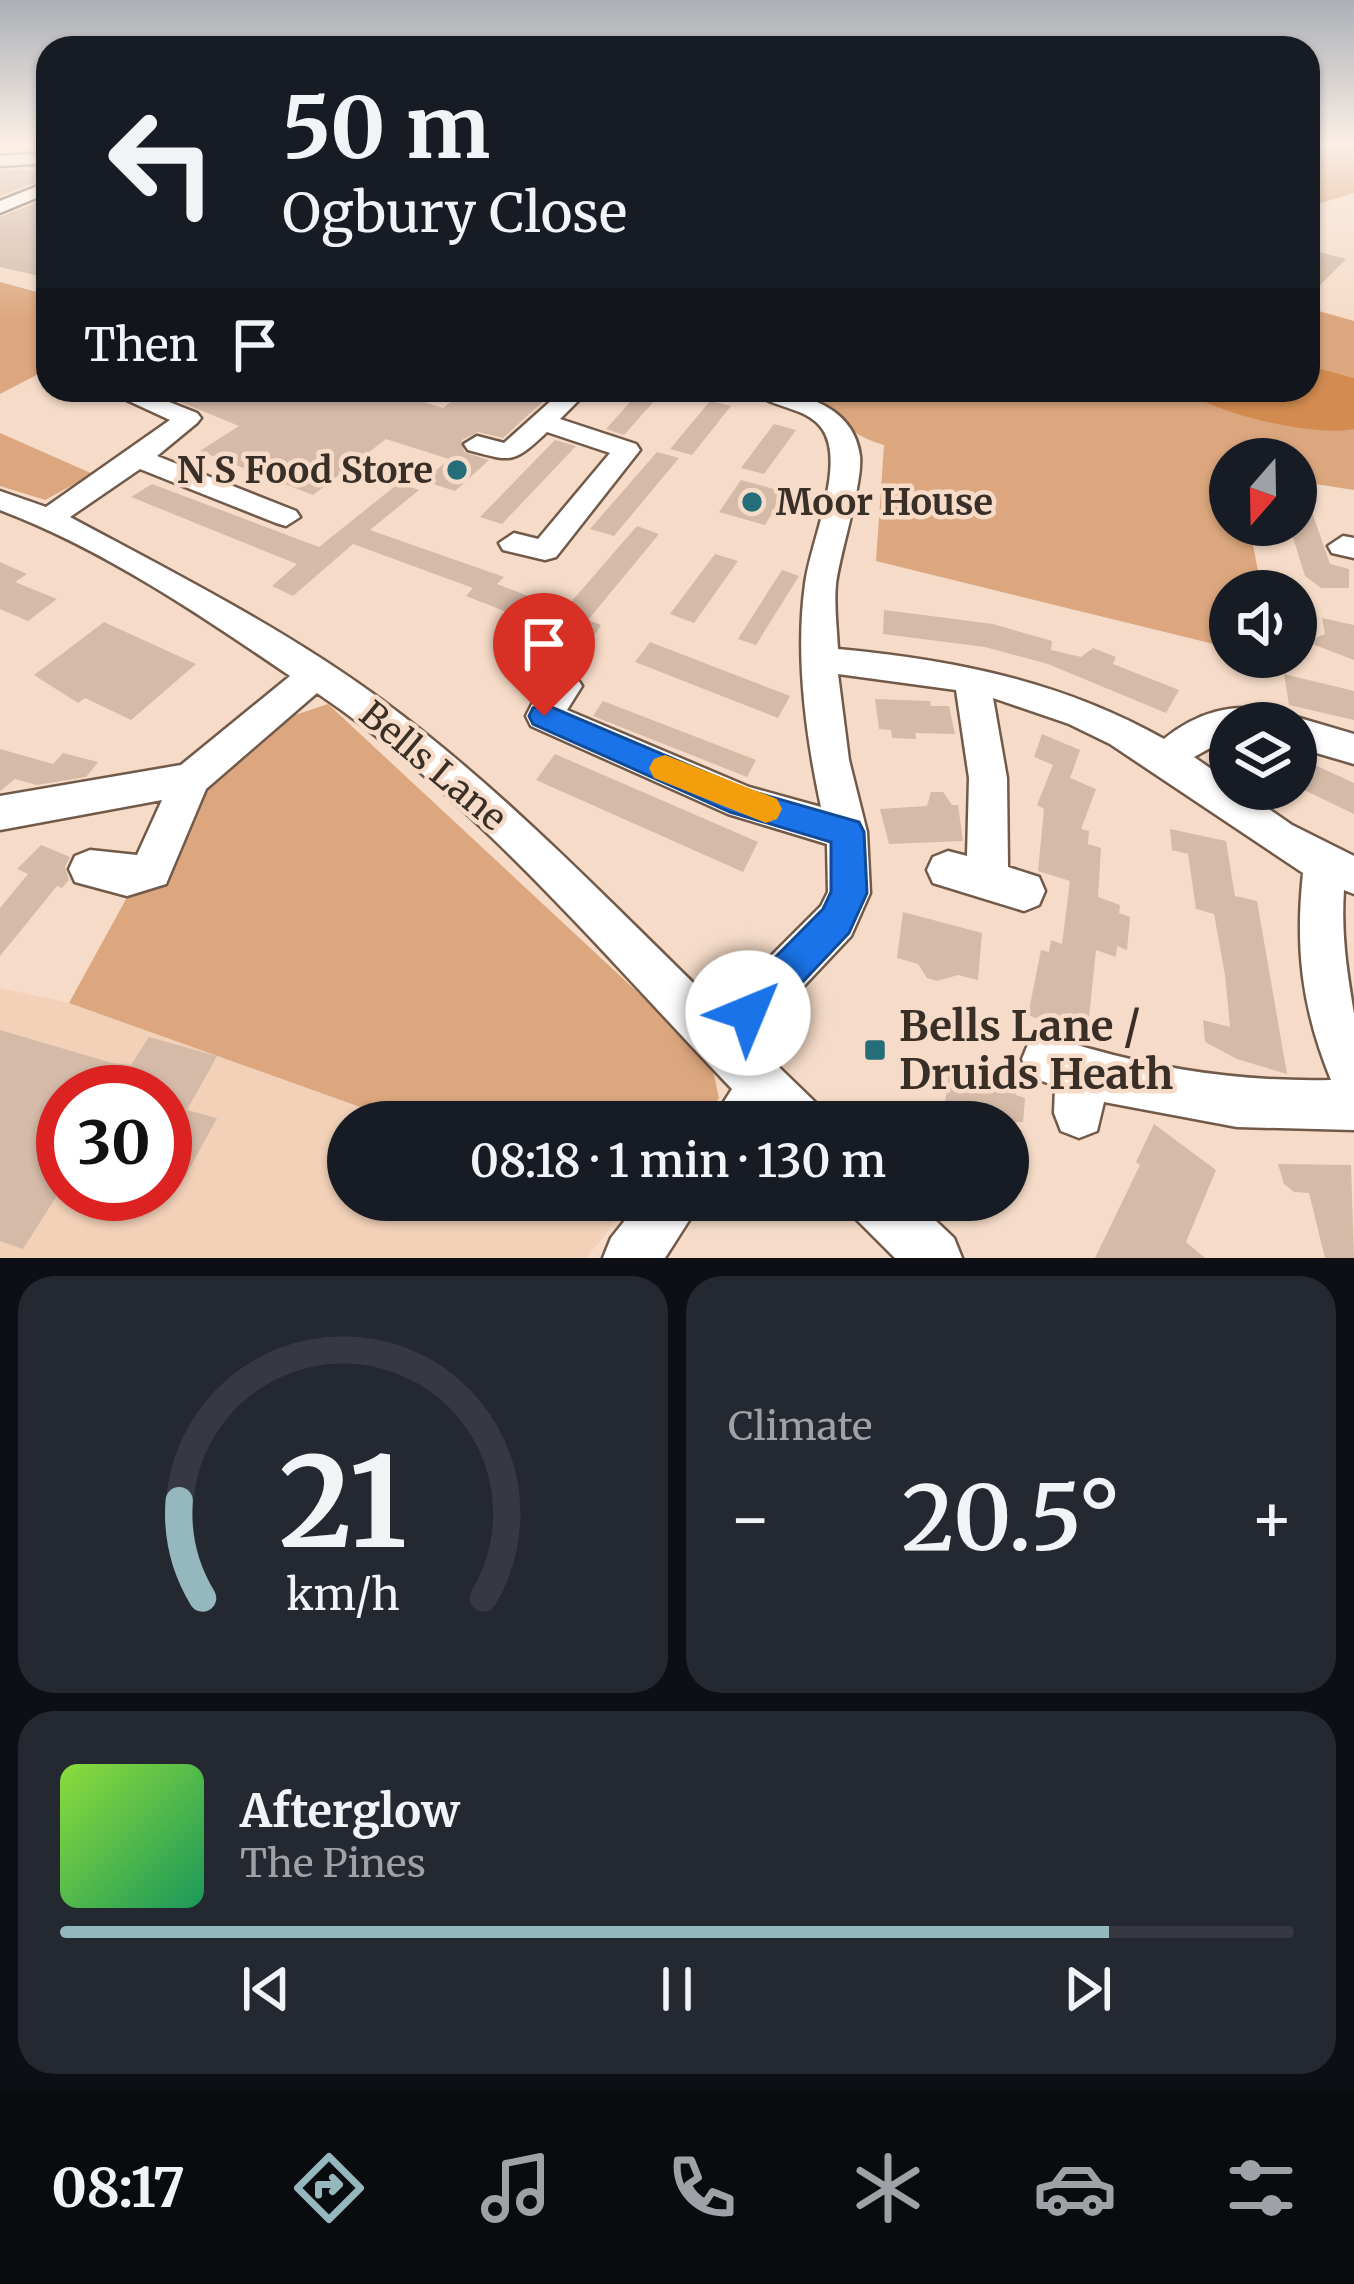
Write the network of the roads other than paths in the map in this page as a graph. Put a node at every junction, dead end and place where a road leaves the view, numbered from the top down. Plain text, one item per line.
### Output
1 (147, 402) edge
2 (564, 402) edge
3 (795, 402) edge
4 (543, 422) junction
5 (477, 444) dead end
6 (138, 458) junction
7 (0, 500) edge
8 (286, 517) dead end
9 (49, 518) junction
10 (514, 543) dead end
11 (823, 660) junction
12 (317, 674) junction
13 (972, 678) junction
14 (564, 686) dead end
15 (1209, 726) edge
16 (1317, 738) edge
17 (1354, 749) edge
18 (1166, 759) junction
19 (191, 779) junction
20 (0, 813) edge
21 (847, 832) junction
22 (90, 868) dead end
23 (1340, 870) edge
24 (987, 880) dead end
25 (720, 1040) junction
26 (1354, 1077) edge
27 (1068, 1081) dead end
28 (760, 1101) edge
29 (1354, 1105) edge
30 (659, 1221) edge
31 (896, 1221) edge
32 (631, 1258) edge
33 (934, 1258) edge

1 - 6 street
2 - 4 street
3 - 11 street
4 - 5 street
4 - 10 street
6 - 8 street
6 - 9 street
7 - 9 street, Bells Lane
9 - 12 street, Bells Lane
11 - 13 street
11 - 21 street
12 - 19 street
12 - 25 street, Bells Lane
13 - 18 street
13 - 24 street
14 - 21 street
15 - 18 street
16 - 17 street
18 - 23 street
19 - 20 street
19 - 22 street
21 - 25 street
23 - 26 street
25 - 28 street, Bells Lane
27 - 29 street
30 - 32 street
31 - 33 street

